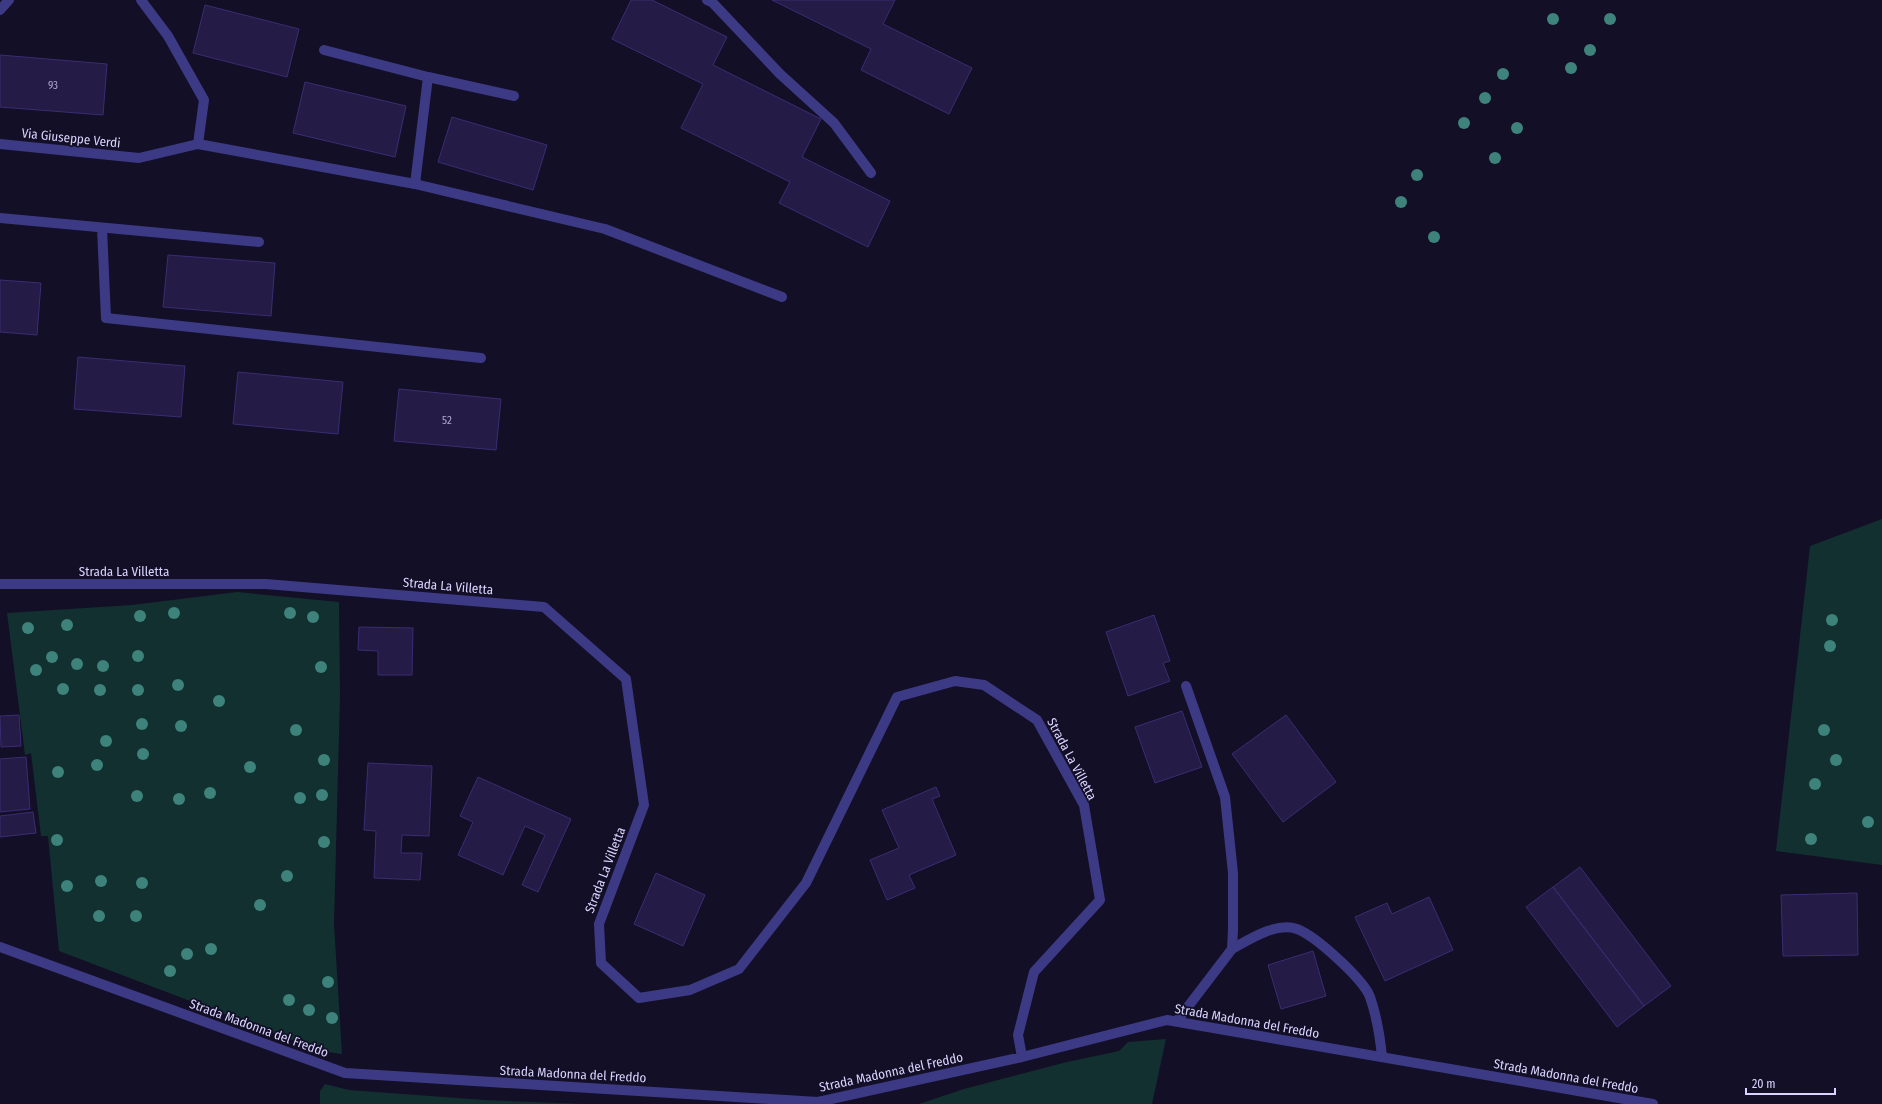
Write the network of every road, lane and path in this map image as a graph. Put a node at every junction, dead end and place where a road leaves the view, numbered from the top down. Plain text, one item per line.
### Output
1 (8, 0) edge
2 (141, 0) edge
3 (707, 0) edge
4 (0, 10) edge
5 (324, 50) dead end
6 (428, 77) junction
7 (514, 96) dead end
8 (0, 144) edge
9 (198, 144) junction
10 (871, 174) dead end
11 (415, 184) junction
12 (0, 218) edge
13 (102, 228) junction
14 (259, 242) dead end
15 (782, 297) dead end
16 (481, 358) dead end
17 (0, 584) edge
18 (1186, 686) dead end
19 (0, 947) edge
20 (1232, 948) junction
21 (1176, 1021) junction
22 (1022, 1057) junction
23 (1382, 1057) junction
24 (1653, 1104) edge

1 - 4 street
2 - 9 street
3 - 10 street
5 - 6 street
6 - 7 street
6 - 11 street
8 - 9 street, Via Giuseppe Verdi
9 - 11 street
11 - 15 street
12 - 13 street
13 - 14 street
13 - 16 street
17 - 22 street, Strada La Villetta
18 - 20 street
19 - 22 street, Strada Madonna del Freddo
20 - 21 street
20 - 23 street
21 - 22 street, Strada Madonna del Freddo
21 - 23 street, Strada Madonna del Freddo
23 - 24 street, Strada Madonna del Freddo

